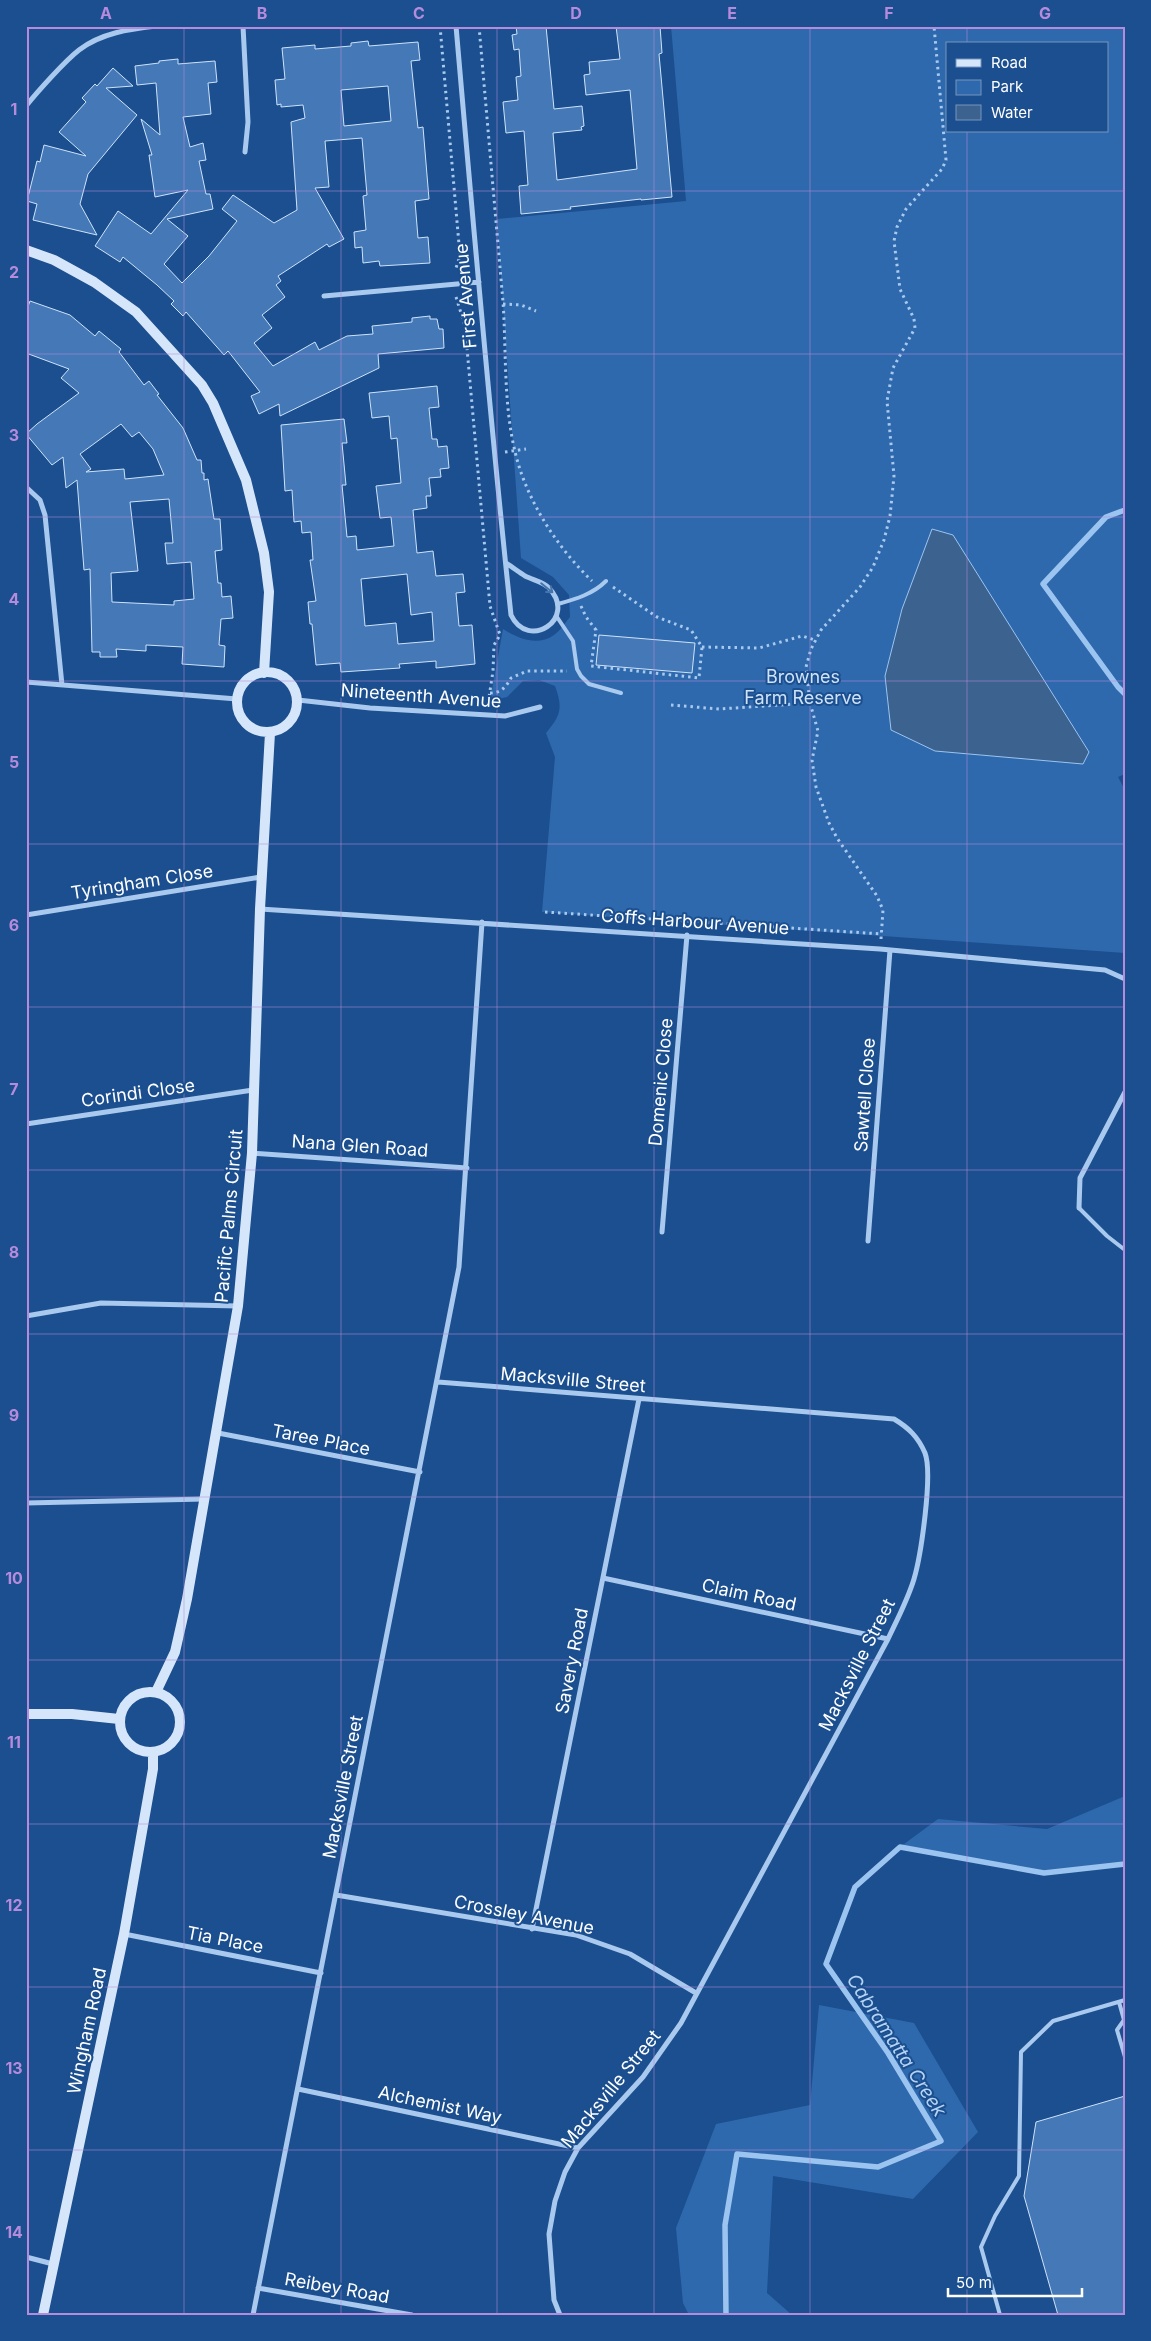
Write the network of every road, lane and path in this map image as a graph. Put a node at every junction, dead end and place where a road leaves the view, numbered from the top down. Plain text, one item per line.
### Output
1 (156, 26) edge
2 (243, 26) edge
3 (440, 26) edge
4 (456, 26) edge
5 (479, 26) edge
6 (934, 26) edge
7 (26, 106) edge
8 (245, 152) dead end
9 (26, 250) edge
10 (455, 271) dead end
11 (478, 282) junction
12 (324, 296) dead end
13 (456, 297) dead end
14 (503, 304) junction
15 (536, 311) dead end
16 (526, 449) dead end
17 (516, 451) junction
18 (494, 453) junction
19 (26, 487) edge
20 (506, 563) junction
21 (606, 581) joint
22 (600, 588) junction
23 (578, 598) junction
24 (558, 604) junction
25 (557, 618) junction
26 (815, 640) junction
27 (702, 647) junction
28 (568, 671) dead end
29 (264, 673) junction
30 (26, 682) edge
31 (62, 685) junction
32 (490, 693) junction
33 (621, 693) dead end
34 (237, 699) junction
35 (298, 700) junction
36 (810, 703) junction
37 (488, 704) dead end
38 (671, 705) dead end
39 (540, 707) dead end
40 (270, 733) junction
41 (262, 877) junction
42 (260, 909) junction
43 (545, 912) dead end
44 (26, 915) edge
45 (482, 922) junction
46 (687, 935) junction
47 (890, 950) junction
48 (1125, 979) edge
49 (253, 1090) junction
50 (1125, 1092) edge
51 (26, 1124) edge
52 (252, 1152) junction
53 (467, 1168) junction
54 (1079, 1208) joint
55 (662, 1232) dead end
56 (868, 1241) dead end
57 (1125, 1250) edge
58 (238, 1306) junction
59 (26, 1316) edge
60 (438, 1382) junction
61 (639, 1399) junction
62 (218, 1433) junction
63 (420, 1472) junction
64 (205, 1499) junction
65 (26, 1503) edge
66 (603, 1578) junction
67 (888, 1639) junction
68 (156, 1692) junction
69 (26, 1714) edge
70 (119, 1719) junction
71 (153, 1752) junction
72 (336, 1895) junction
73 (532, 1929) junction
74 (124, 1934) junction
75 (320, 1973) junction
76 (696, 1993) junction
77 (1125, 2000) edge
78 (1119, 2002) junction
79 (1124, 2020) edge
80 (1125, 2057) edge
81 (298, 2089) junction
82 (578, 2148) junction
83 (26, 2257) edge
84 (54, 2264) junction
85 (258, 2288) junction
86 (43, 2315) edge
87 (253, 2315) edge
88 (412, 2315) edge
89 (560, 2315) edge
90 (1000, 2315) edge

1 - 7 street
2 - 8 street
3 - 10 path
4 - 11 street, First Avenue
5 - 14 path
6 - 26 path
9 - 29 street
11 - 12 street
11 - 18 street, First Avenue
13 - 32 path
14 - 15 path
14 - 17 path
16 - 17 path
17 - 18 path
17 - 22 path
18 - 20 street, First Avenue
19 - 31 street
20 -> 24 street
20 - 25 street, First Avenue
21 - 22 lane
21 - 27 path
22 - 23 lane
23 - 24 lane
23 - 27 path
24 - 25 street
25 - 33 lane
26 - 27 path
26 - 36 path
28 - 32 path
29 - 34 street
29 - 35 street
30 - 31 street
31 - 34 street
32 - 37 path
34 - 40 street
35 - 39 street, Nineteenth Avenue
35 - 40 street
36 - 38 path
36 - 43 path
40 - 41 street, Pacific Palms Circuit
41 - 42 street, Pacific Palms Circuit
41 - 44 street, Tyringham Close
42 - 45 street, Coffs Harbour Avenue
42 - 49 street, Pacific Palms Circuit
45 - 46 street, Coffs Harbour Avenue
45 - 53 street, Macksville Street
46 - 47 street, Coffs Harbour Avenue
46 - 55 street, Domenic Close
47 - 48 street, Coffs Harbour Avenue
47 - 56 street, Sawtell Close
49 - 51 street, Corindi Close
49 - 52 street, Pacific Palms Circuit
50 - 54 street
52 - 53 street, Nana Glen Road
52 - 58 street, Pacific Palms Circuit
53 - 60 street, Macksville Street
54 - 57 lane
58 - 59 street
58 - 62 street, Pacific Palms Circuit
60 - 61 street, Macksville Street
60 - 63 street, Macksville Street
61 - 66 street, Savery Road
61 - 67 street, Macksville Street
62 - 63 street, Taree Place
62 - 64 street, Pacific Palms Circuit
63 - 72 street, Macksville Street
64 - 65 street
64 - 68 street, Pacific Palms Circuit
66 - 67 street, Claim Road
66 - 73 street, Savery Road
67 - 76 street, Macksville Street
68 - 70 street
68 - 71 street
69 - 70 street
70 - 71 street
71 - 74 street, Wingham Road
72 - 73 street, Crossley Avenue
72 - 75 street, Macksville Street
73 - 76 street, Crossley Avenue
74 - 75 street, Tia Place
74 - 84 street, Wingham Road
75 - 81 street, Macksville Street
76 - 82 street, Macksville Street
77 - 78 lane
78 - 79 lane
78 - 90 lane
79 - 80 lane
81 - 82 street, Alchemist Way
81 - 85 street, Macksville Street
82 - 89 street, Macksville Street
83 - 84 street
84 - 86 street, Wingham Road
85 - 87 street, Macksville Street
85 - 88 street, Reibey Road

